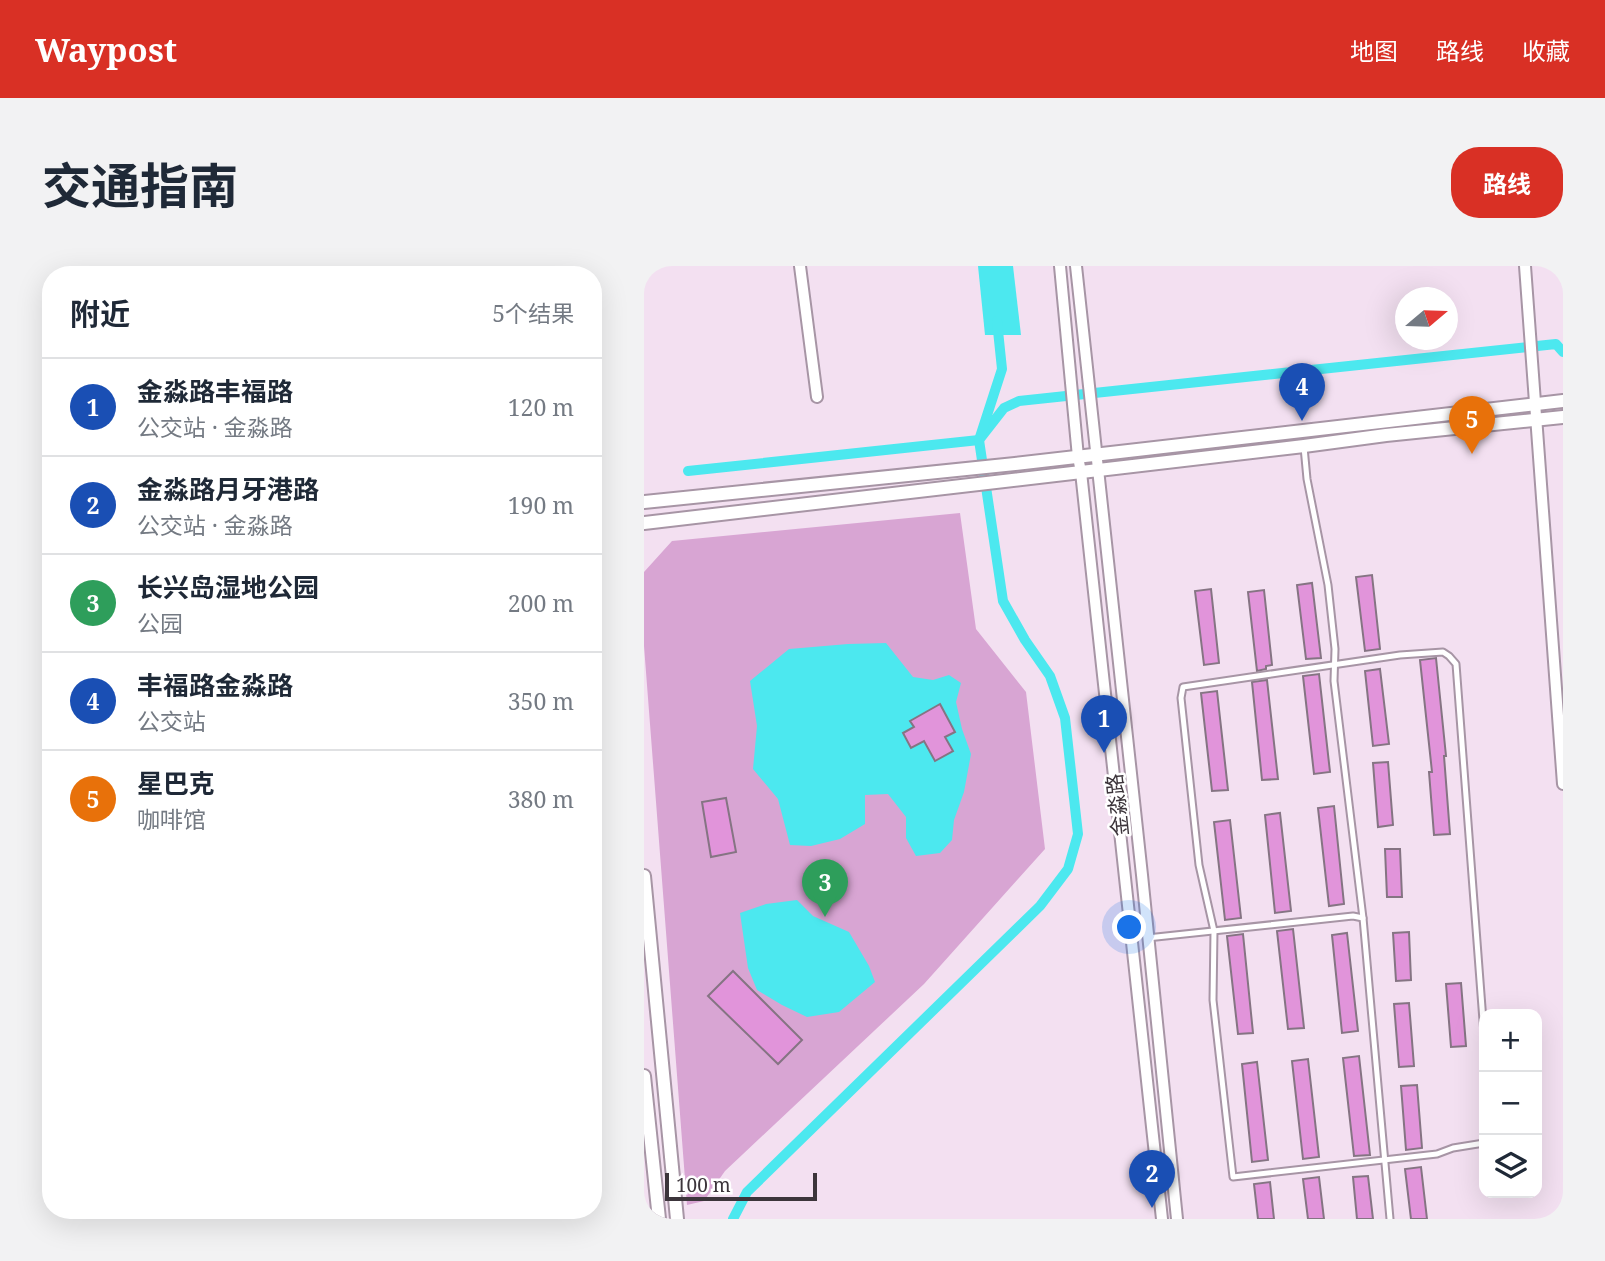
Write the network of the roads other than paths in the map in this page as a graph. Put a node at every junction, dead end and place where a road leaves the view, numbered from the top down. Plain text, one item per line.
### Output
1 (800, 266) edge
2 (1060, 266) edge
3 (1076, 266) edge
4 (1525, 266) edge
5 (817, 397) dead end
6 (1563, 401) edge
7 (1536, 404) junction
8 (1563, 417) edge
9 (1537, 420) junction
10 (1304, 446) junction
11 (1097, 455) junction
12 (1078, 457) junction
13 (1099, 470) junction
14 (1081, 472) junction
15 (644, 502) edge
16 (644, 523) edge
17 (1334, 665) junction
18 (1563, 784) edge
19 (644, 876) edge
20 (1363, 918) junction
21 (1214, 931) junction
22 (1147, 938) junction
23 (1482, 1009) edge
24 (644, 1076) edge
25 (1479, 1144) edge
26 (1385, 1160) junction
27 (659, 1219) edge
28 (677, 1219) edge
29 (1162, 1219) edge
30 (1177, 1219) edge
31 (1390, 1219) edge

1 - 5 street
2 - 12 street, 金淼路
3 - 11 street, 金淼路
4 - 7 street
6 - 7 street
7 - 9 street
7 - 11 street
8 - 9 street
9 - 10 street
9 - 18 street
10 - 13 street
10 - 17 lane
11 - 12 street
11 - 13 street, 金淼路
12 - 14 street, 金淼路
12 - 15 street
13 - 14 street
13 - 22 street, 金淼路
14 - 16 street
14 - 29 street, 金淼路
17 - 20 lane
17 - 21 lane
17 - 23 lane
19 - 28 street
20 - 21 lane
20 - 26 lane
21 - 22 lane
21 - 26 lane
22 - 30 street, 金淼路
24 - 27 street
25 - 26 lane
26 - 31 lane

